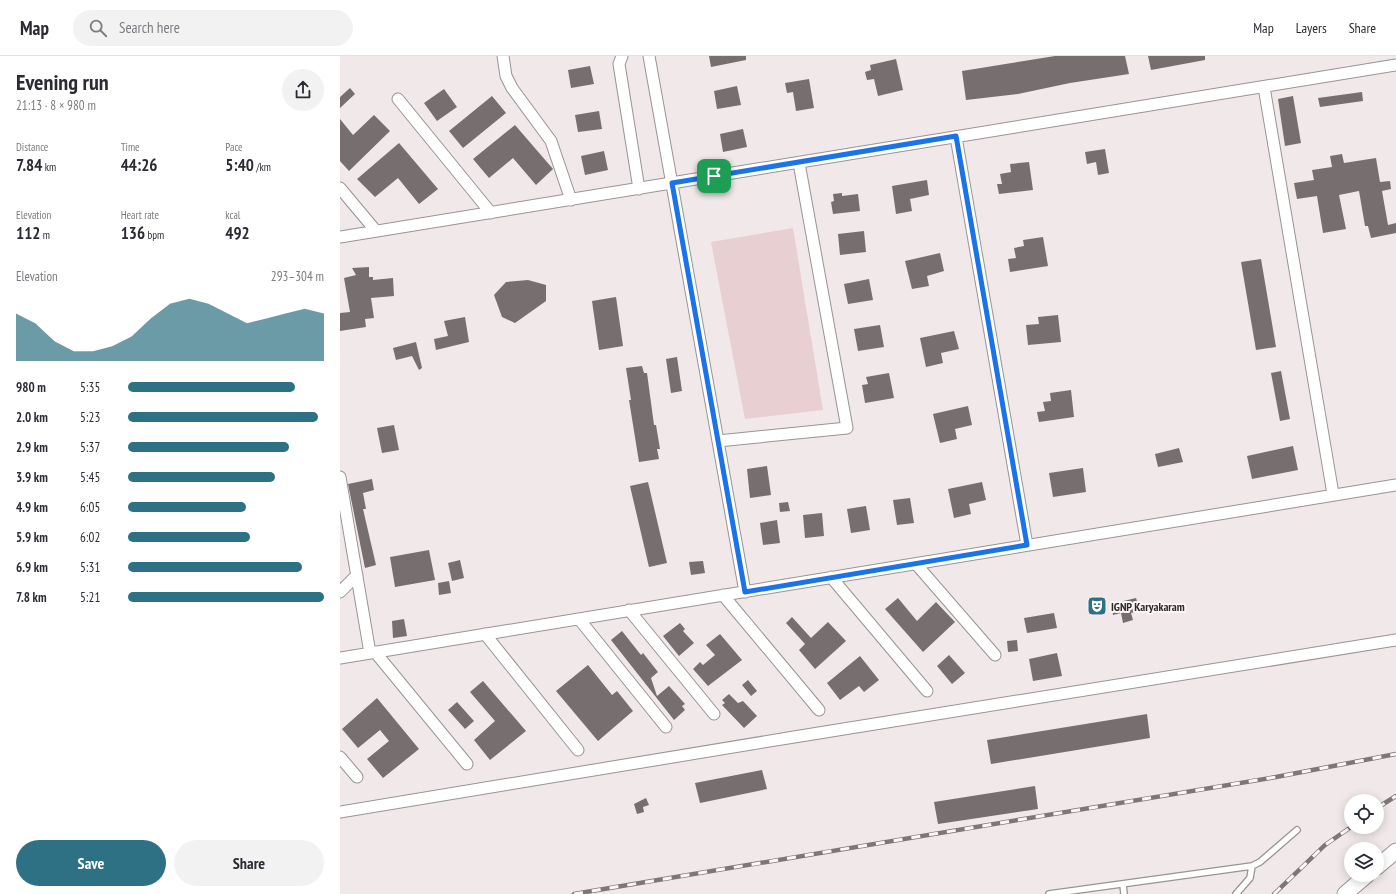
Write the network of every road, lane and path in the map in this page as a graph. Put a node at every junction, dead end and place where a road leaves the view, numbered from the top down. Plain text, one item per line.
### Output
1 (503, 56) edge
2 (622, 56) edge
3 (649, 56) edge
4 (1396, 65) edge
5 (1264, 87) junction
6 (398, 99) dead end
7 (956, 136) junction
8 (799, 163) junction
9 (672, 183) junction
10 (340, 188) edge
11 (639, 189) junction
12 (571, 200) junction
13 (491, 213) junction
14 (376, 231) junction
15 (340, 237) edge
16 (718, 441) junction
17 (340, 477) edge
18 (1396, 485) edge
19 (1333, 494) junction
20 (1027, 545) junction
21 (916, 564) junction
22 (357, 575) junction
23 (831, 577) junction
24 (340, 592) edge
25 (745, 592) junction
26 (724, 595) junction
27 (629, 610) junction
28 (579, 619) junction
29 (484, 634) junction
30 (1396, 640) edge
31 (373, 652) junction
32 (995, 655) dead end
33 (340, 658) edge
34 (927, 691) dead end
35 (819, 710) dead end
36 (714, 714) dead end
37 (666, 727) dead end
38 (578, 750) dead end
39 (340, 757) edge
40 (467, 764) dead end
41 (357, 777) dead end
42 (340, 812) edge
43 (1297, 830) dead end
44 (1396, 852) edge
45 (1384, 861) edge
46 (1252, 866) junction
47 (1359, 882) edge
48 (1123, 884) junction
49 (1049, 894) edge
50 (1124, 894) edge
51 (1236, 894) edge
52 (1346, 894) edge

1 - 12 street
2 - 11 street
3 - 9 street
4 - 5 street
5 - 7 street
5 - 19 street
6 - 13 street
7 - 8 street
7 - 20 street
8 - 9 street
8 - 16 street
9 - 11 street
9 - 16 street
10 - 14 street
11 - 12 street
12 - 13 street
13 - 14 street
14 - 15 street
16 - 25 street
17 - 22 street
18 - 19 street
19 - 20 street
20 - 21 street
21 - 23 street
21 - 32 street
22 - 24 street
22 - 31 street
23 - 25 street
23 - 34 street
25 - 26 street
26 - 27 street
26 - 35 street
27 - 28 street
27 - 36 street
28 - 29 street
28 - 37 street
29 - 31 street
29 - 38 street
30 - 42 street
31 - 33 street
31 - 40 street
39 - 41 street
43 - 46 lane
44 - 45 street
46 - 48 lane
46 - 51 lane
47 - 52 street
48 - 49 lane
48 - 50 lane

